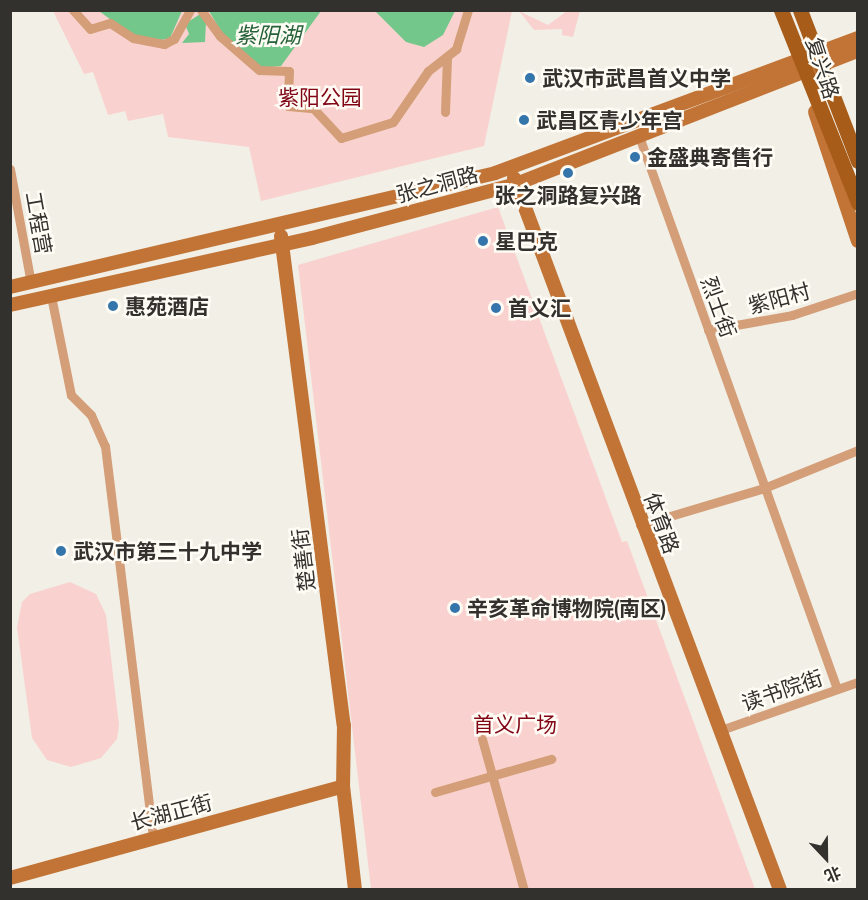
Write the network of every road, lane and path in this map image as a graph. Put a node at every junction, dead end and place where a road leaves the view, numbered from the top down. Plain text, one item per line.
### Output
1 (73, 10) edge
2 (190, 10) edge
3 (201, 10) edge
4 (468, 10) edge
5 (781, 10) edge
6 (800, 10) edge
7 (858, 38) edge
8 (858, 51) edge
9 (447, 57) junction
10 (818, 59) junction
11 (801, 66) junction
12 (445, 112) dead end
13 (858, 138) edge
14 (640, 139) junction
15 (858, 161) edge
16 (507, 169) junction
17 (11, 173) edge
18 (512, 185) junction
19 (858, 203) edge
20 (279, 227) junction
21 (858, 241) edge
22 (283, 245) junction
23 (31, 283) junction
24 (10, 287) edge
25 (858, 293) edge
26 (51, 296) junction
27 (10, 304) edge
28 (708, 330) junction
29 (858, 450) edge
30 (764, 488) junction
31 (640, 525) junction
32 (858, 682) edge
33 (837, 689) junction
34 (718, 731) junction
35 (483, 739) dead end
36 (551, 759) dead end
37 (493, 776) junction
38 (343, 786) junction
39 (435, 792) dead end
40 (153, 839) junction
41 (10, 878) edge
42 (355, 890) edge
43 (524, 890) edge
44 (773, 890) edge
45 (780, 890) edge

1 - 2 street
3 - 9 street
4 - 9 street
5 - 11 main road, 复兴路
6 - 10 main road, 复兴路
7 - 10 street, 张之洞路
8 - 10 street, 张之洞路
9 - 12 street
10 - 11 street, 张之洞路
10 - 13 street, 复兴路
10 - 15 main road
11 - 14 street, 张之洞路
11 - 16 street, 张之洞路
11 - 19 main road
11 - 21 street, 复兴路
14 - 18 street, 张之洞路
14 - 28 street, 烈士街
16 - 18 street
16 - 20 street, 张之洞路
17 - 23 street, 工程营
18 - 22 street, 张之洞路
18 - 31 street, 体育路
18 - 44 street
20 - 22 street, 楚善街
20 - 23 street, 张之洞路
22 - 26 street, 张之洞路
22 - 38 street, 楚善街
23 - 24 street, 张之洞路
25 - 28 street, 紫阳村
26 - 27 street, 张之洞路
26 - 40 street
28 - 30 street, 烈士街
29 - 30 street
30 - 31 street
30 - 33 street, 烈士街
31 - 34 street, 体育路
32 - 33 street, 读书院街
33 - 34 street, 读书院街
34 - 45 street, 体育路
35 - 37 street
36 - 37 street
37 - 39 street
37 - 43 street
38 - 40 street, 长湖正街
38 - 42 street, 楚善街
40 - 41 street, 长湖正街

